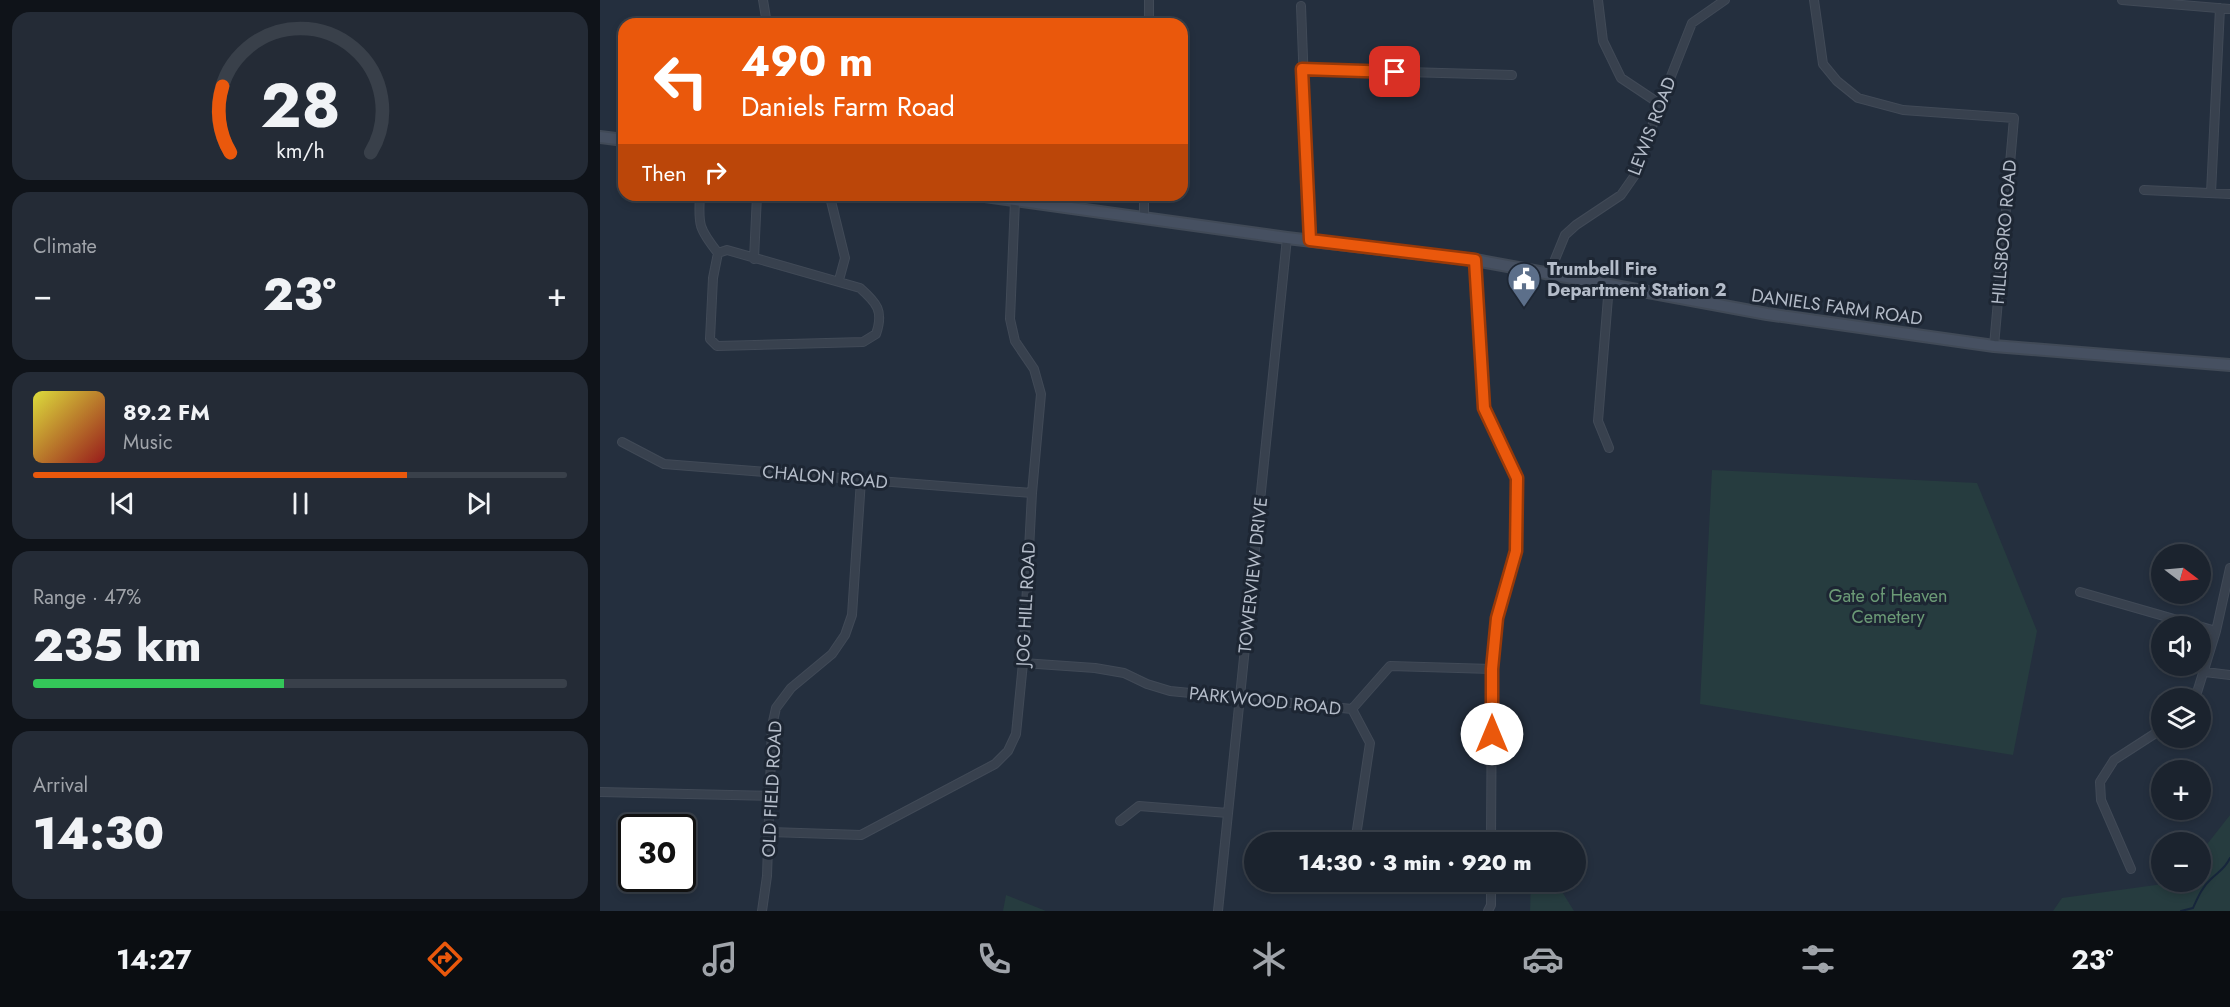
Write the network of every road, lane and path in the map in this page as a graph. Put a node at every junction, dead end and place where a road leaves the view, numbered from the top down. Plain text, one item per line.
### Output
1 (763, 0) edge
2 (1149, 0) edge
3 (1598, 0) edge
4 (1725, 0) edge
5 (1814, 0) edge
6 (2122, 0) edge
7 (1301, 6) dead end
8 (2220, 8) junction
9 (2230, 9) edge
10 (766, 18) edge
11 (1149, 18) edge
12 (1302, 69) junction
13 (1512, 75) dead end
14 (1660, 104) junction
15 (600, 137) edge
16 (618, 139) edge
17 (2144, 190) dead end
18 (2211, 193) junction
19 (2230, 194) edge
20 (700, 201) edge
21 (757, 201) edge
22 (831, 201) dead end
23 (1015, 201) joint
24 (1144, 201) edge
25 (1144, 217) junction
26 (1287, 238) junction
27 (1310, 240) junction
28 (718, 253) junction
29 (754, 259) junction
30 (1475, 260) junction
31 (1549, 274) junction
32 (839, 280) junction
33 (1609, 285) junction
34 (1994, 346) junction
35 (2230, 365) edge
36 (622, 442) dead end
37 (1609, 447) dead end
38 (861, 480) junction
39 (1032, 493) junction
40 (2230, 567) edge
41 (2080, 592) dead end
42 (2216, 631) junction
43 (2211, 650) edge
44 (1023, 663) junction
45 (1492, 669) junction
46 (2211, 673) edge
47 (2230, 675) edge
48 (1241, 699) junction
49 (1352, 709) junction
50 (2151, 736) edge
51 (600, 792) edge
52 (770, 796) junction
53 (1228, 813) junction
54 (1120, 821) dead end
55 (770, 832) junction
56 (1357, 832) edge
57 (1491, 832) edge
58 (2130, 869) dead end
59 (1491, 892) edge
60 (762, 911) edge
61 (1218, 911) edge
62 (1488, 911) edge

1 - 10 street
2 - 11 street
3 - 14 street
4 - 14 street, LEWIS ROAD
5 - 34 street, HILLSBORO ROAD
6 - 8 street
7 - 12 street
8 - 9 street
8 - 18 street
12 - 13 street
12 - 27 street
14 - 31 street, LEWIS ROAD
15 - 16 main road
17 - 18 street
18 - 19 street
20 - 28 street
21 - 29 street
22 - 32 street
23 - 25 main road, DANIELS FARM ROAD
23 - 39 street, JOG HILL ROAD
24 - 25 street
25 - 26 main road, DANIELS FARM ROAD
26 - 27 main road, DANIELS FARM ROAD
26 - 48 street, TOWERVIEW DRIVE
27 - 30 main road, DANIELS FARM ROAD
28 - 29 street
28 - 32 street
29 - 32 street
30 - 31 main road, DANIELS FARM ROAD
30 - 45 street
31 - 33 main road, DANIELS FARM ROAD
33 - 34 main road, DANIELS FARM ROAD
33 - 37 street
34 - 35 main road, DANIELS FARM ROAD
36 - 38 street, CHALON ROAD
38 - 39 street, CHALON ROAD
38 - 52 street, OLD FIELD ROAD
39 - 44 street, JOG HILL ROAD
40 - 42 street
41 - 42 street
42 - 43 street
44 - 48 street, PARKWOOD ROAD
44 - 55 street, JOG HILL ROAD
45 - 49 street, PARKWOOD ROAD
45 - 57 street
46 - 47 street
48 - 49 street, PARKWOOD ROAD
48 - 53 street, TOWERVIEW DRIVE
49 - 56 street
50 - 58 street
51 - 52 street
52 - 55 street, OLD FIELD ROAD
53 - 54 street
53 - 61 street, TOWERVIEW DRIVE
55 - 60 street, OLD FIELD ROAD
59 - 62 street

